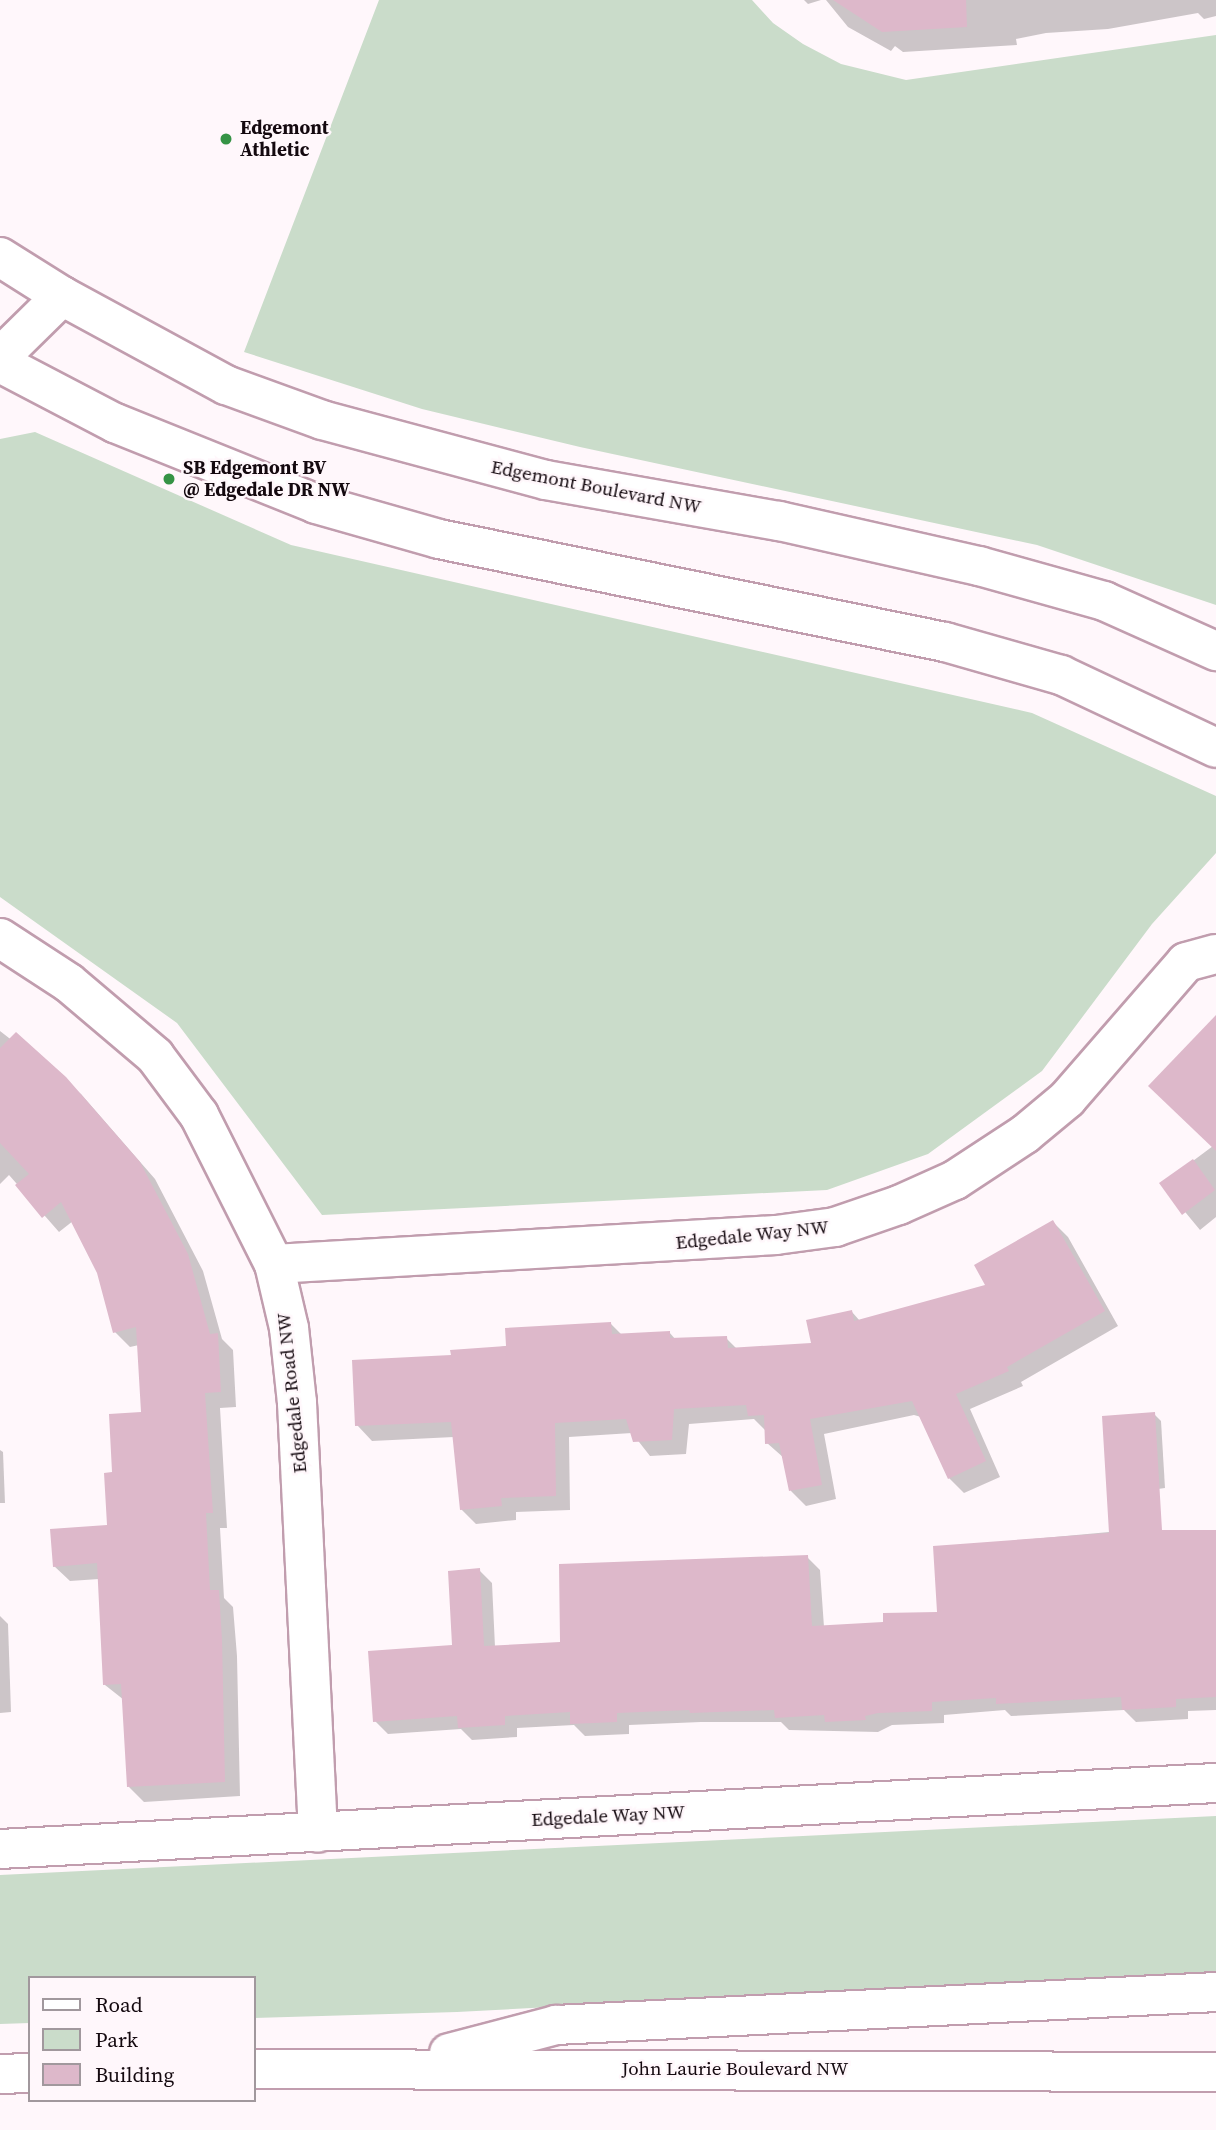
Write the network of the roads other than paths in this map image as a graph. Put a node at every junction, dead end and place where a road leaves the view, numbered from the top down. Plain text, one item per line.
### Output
1 (0, 257) edge
2 (62, 296) junction
3 (0, 357) edge
4 (0, 363) edge
5 (1216, 651) edge
6 (1216, 748) edge
7 (0, 938) edge
8 (1216, 954) edge
9 (274, 1264) junction
10 (1216, 1783) edge
11 (318, 1832) junction
12 (0, 1849) edge
13 (1216, 1992) edge
14 (396, 2067) junction
15 (256, 2069) edge
16 (1216, 2072) edge
17 (28, 2073) edge
18 (0, 2074) edge

1 - 2 main road, Edgemont Boulevard NW
2 - 3 main road
2 - 5 main road, Edgemont Boulevard NW
4 - 6 main road
7 - 9 main road, Edgedale Road NW
8 - 9 main road, Edgedale Way NW
9 - 11 main road, Edgedale Road NW
10 - 11 main road, Edgedale Way NW
11 - 12 main road, Edgedale Way NW
13 - 14 main road
14 - 15 main road, John Laurie Boulevard NW
14 - 16 main road, John Laurie Boulevard NW
17 - 18 main road

